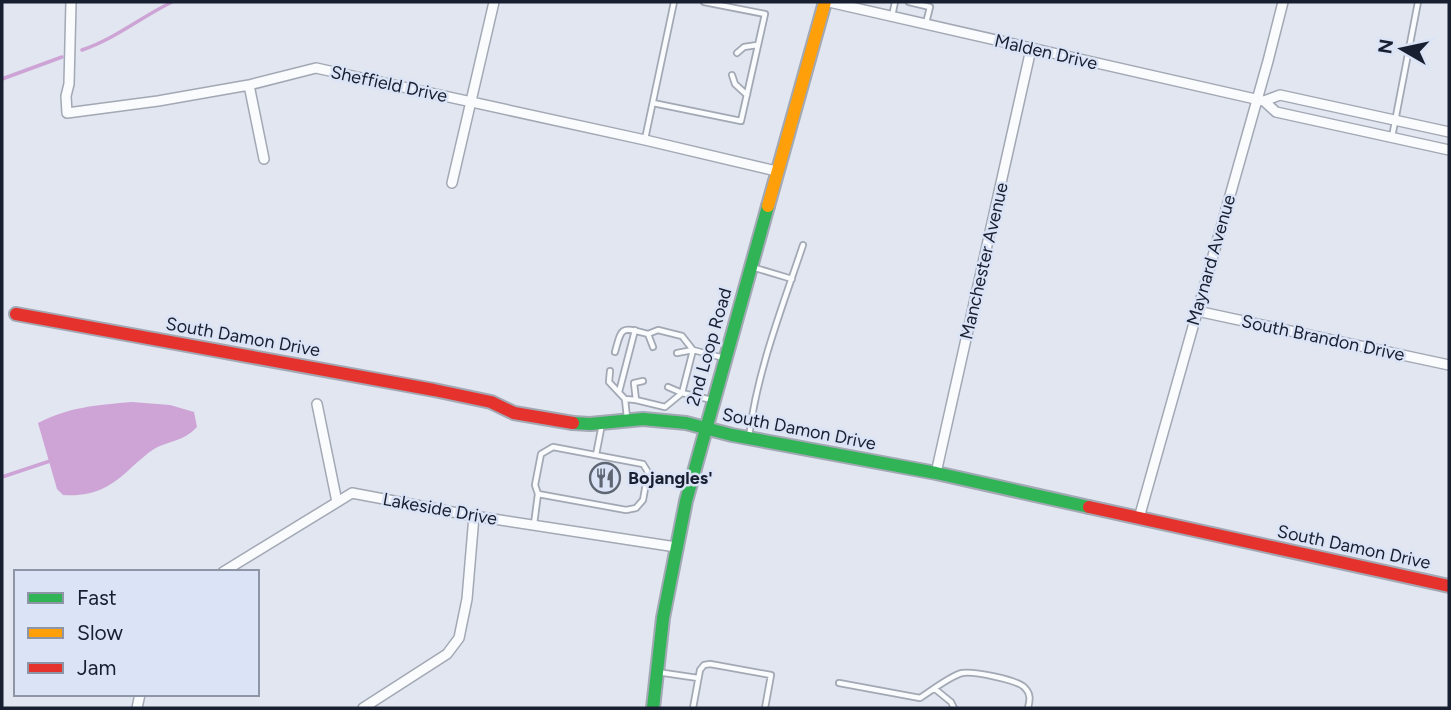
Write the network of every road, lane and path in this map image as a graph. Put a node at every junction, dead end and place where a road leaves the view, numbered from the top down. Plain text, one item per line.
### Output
1 (71, 2) edge
2 (494, 2) edge
3 (674, 2) edge
4 (704, 2) edge
5 (827, 2) edge
6 (895, 2) edge
7 (909, 2) edge
8 (1283, 2) edge
9 (1418, 2) edge
10 (891, 17) junction
11 (926, 24) junction
12 (757, 45) junction
13 (1031, 49) junction
14 (737, 54) dead end
15 (733, 75) dead end
16 (249, 85) junction
17 (747, 94) junction
18 (1261, 100) junction
19 (471, 102) junction
20 (653, 103) junction
21 (1395, 120) junction
22 (1449, 131) edge
23 (1392, 138) junction
24 (645, 140) junction
25 (1449, 150) edge
26 (264, 159) dead end
27 (776, 172) junction
28 (452, 183) dead end
29 (803, 245) dead end
30 (750, 266) junction
31 (792, 279) junction
32 (1196, 311) junction
33 (16, 314) dead end
34 (635, 330) junction
35 (648, 334) junction
36 (653, 347) dead end
37 (694, 350) junction
38 (615, 352) dead end
39 (677, 353) dead end
40 (724, 358) junction
41 (1449, 365) edge
42 (610, 371) dead end
43 (622, 380) junction
44 (643, 381) dead end
45 (634, 383) junction
46 (667, 387) dead end
47 (619, 392) junction
48 (682, 393) junction
49 (625, 399) junction
50 (636, 400) junction
51 (713, 400) junction
52 (317, 404) dead end
53 (627, 421) junction
54 (602, 423) junction
55 (705, 428) junction
56 (749, 438) junction
57 (596, 455) junction
58 (936, 472) junction
59 (538, 494) junction
60 (337, 502) junction
61 (474, 516) junction
62 (1139, 518) junction
63 (534, 525) junction
64 (676, 547) junction
65 (226, 570) edge
66 (1449, 586) edge
67 (657, 672) junction
68 (698, 678) junction
69 (839, 684) dead end
70 (935, 688) junction
71 (363, 708) edge
72 (653, 708) edge
73 (693, 708) edge
74 (765, 708) edge
75 (954, 708) edge
76 (1028, 708) edge

1 - 16 street, Sheffield Drive
2 - 19 street
3 - 20 lane
4 - 12 lane
5 - 10 street, Malden Drive
5 - 27 street, 2nd Loop Road
6 - 10 lane
7 - 11 lane
8 - 18 street, Maynard Avenue
9 - 21 lane
10 - 11 street, Malden Drive
11 - 13 street, Malden Drive
12 - 14 lane
12 - 17 lane
13 - 18 street, Malden Drive
13 - 58 street, Manchester Avenue
15 - 17 lane
16 - 19 street, Sheffield Drive
16 - 26 street
17 - 20 lane
18 - 21 street, Malden Drive
18 - 23 street, Malden Drive
18 - 32 street, Maynard Avenue
19 - 24 street, Sheffield Drive
19 - 28 street
20 - 24 lane
21 - 22 street, Malden Drive
21 - 23 lane
23 - 25 street, Malden Drive
24 - 27 street, Sheffield Drive
27 - 30 street, 2nd Loop Road
29 - 31 lane
30 - 31 lane
30 - 40 street, 2nd Loop Road
31 - 56 lane
32 - 41 street, South Brandon Drive
32 - 62 street, Maynard Avenue
33 - 54 street, South Damon Drive
34 - 35 lane
34 - 38 lane
34 - 43 lane
35 - 36 lane
35 - 37 lane
37 - 39 lane
37 - 40 lane
37 - 48 lane
40 - 51 street, 2nd Loop Road
42 - 47 lane
43 - 45 lane
43 - 47 lane
44 - 45 lane
45 - 50 lane
46 - 48 lane
47 - 49 lane
48 - 50 lane
48 - 51 lane
49 - 50 lane
49 - 53 lane
51 - 55 street, 2nd Loop Road
52 - 60 street
53 - 54 street, South Damon Drive
53 - 55 street, South Damon Drive
54 - 57 lane
55 - 56 street, South Damon Drive
55 - 64 street, 2nd Loop Road
56 - 58 street, South Damon Drive
57 - 59 lane
57 - 59 lane
58 - 62 street, South Damon Drive
59 - 63 lane
60 - 61 street, Lakeside Drive
60 - 65 street, Lakeside Drive
61 - 63 street, Lakeside Drive
61 - 71 street
62 - 66 street, South Damon Drive
63 - 64 street, Lakeside Drive
64 - 67 street, 2nd Loop Road
67 - 68 lane
67 - 72 street, 2nd Loop Road
68 - 73 lane
68 - 74 lane
69 - 70 lane
70 - 75 lane
70 - 76 lane

